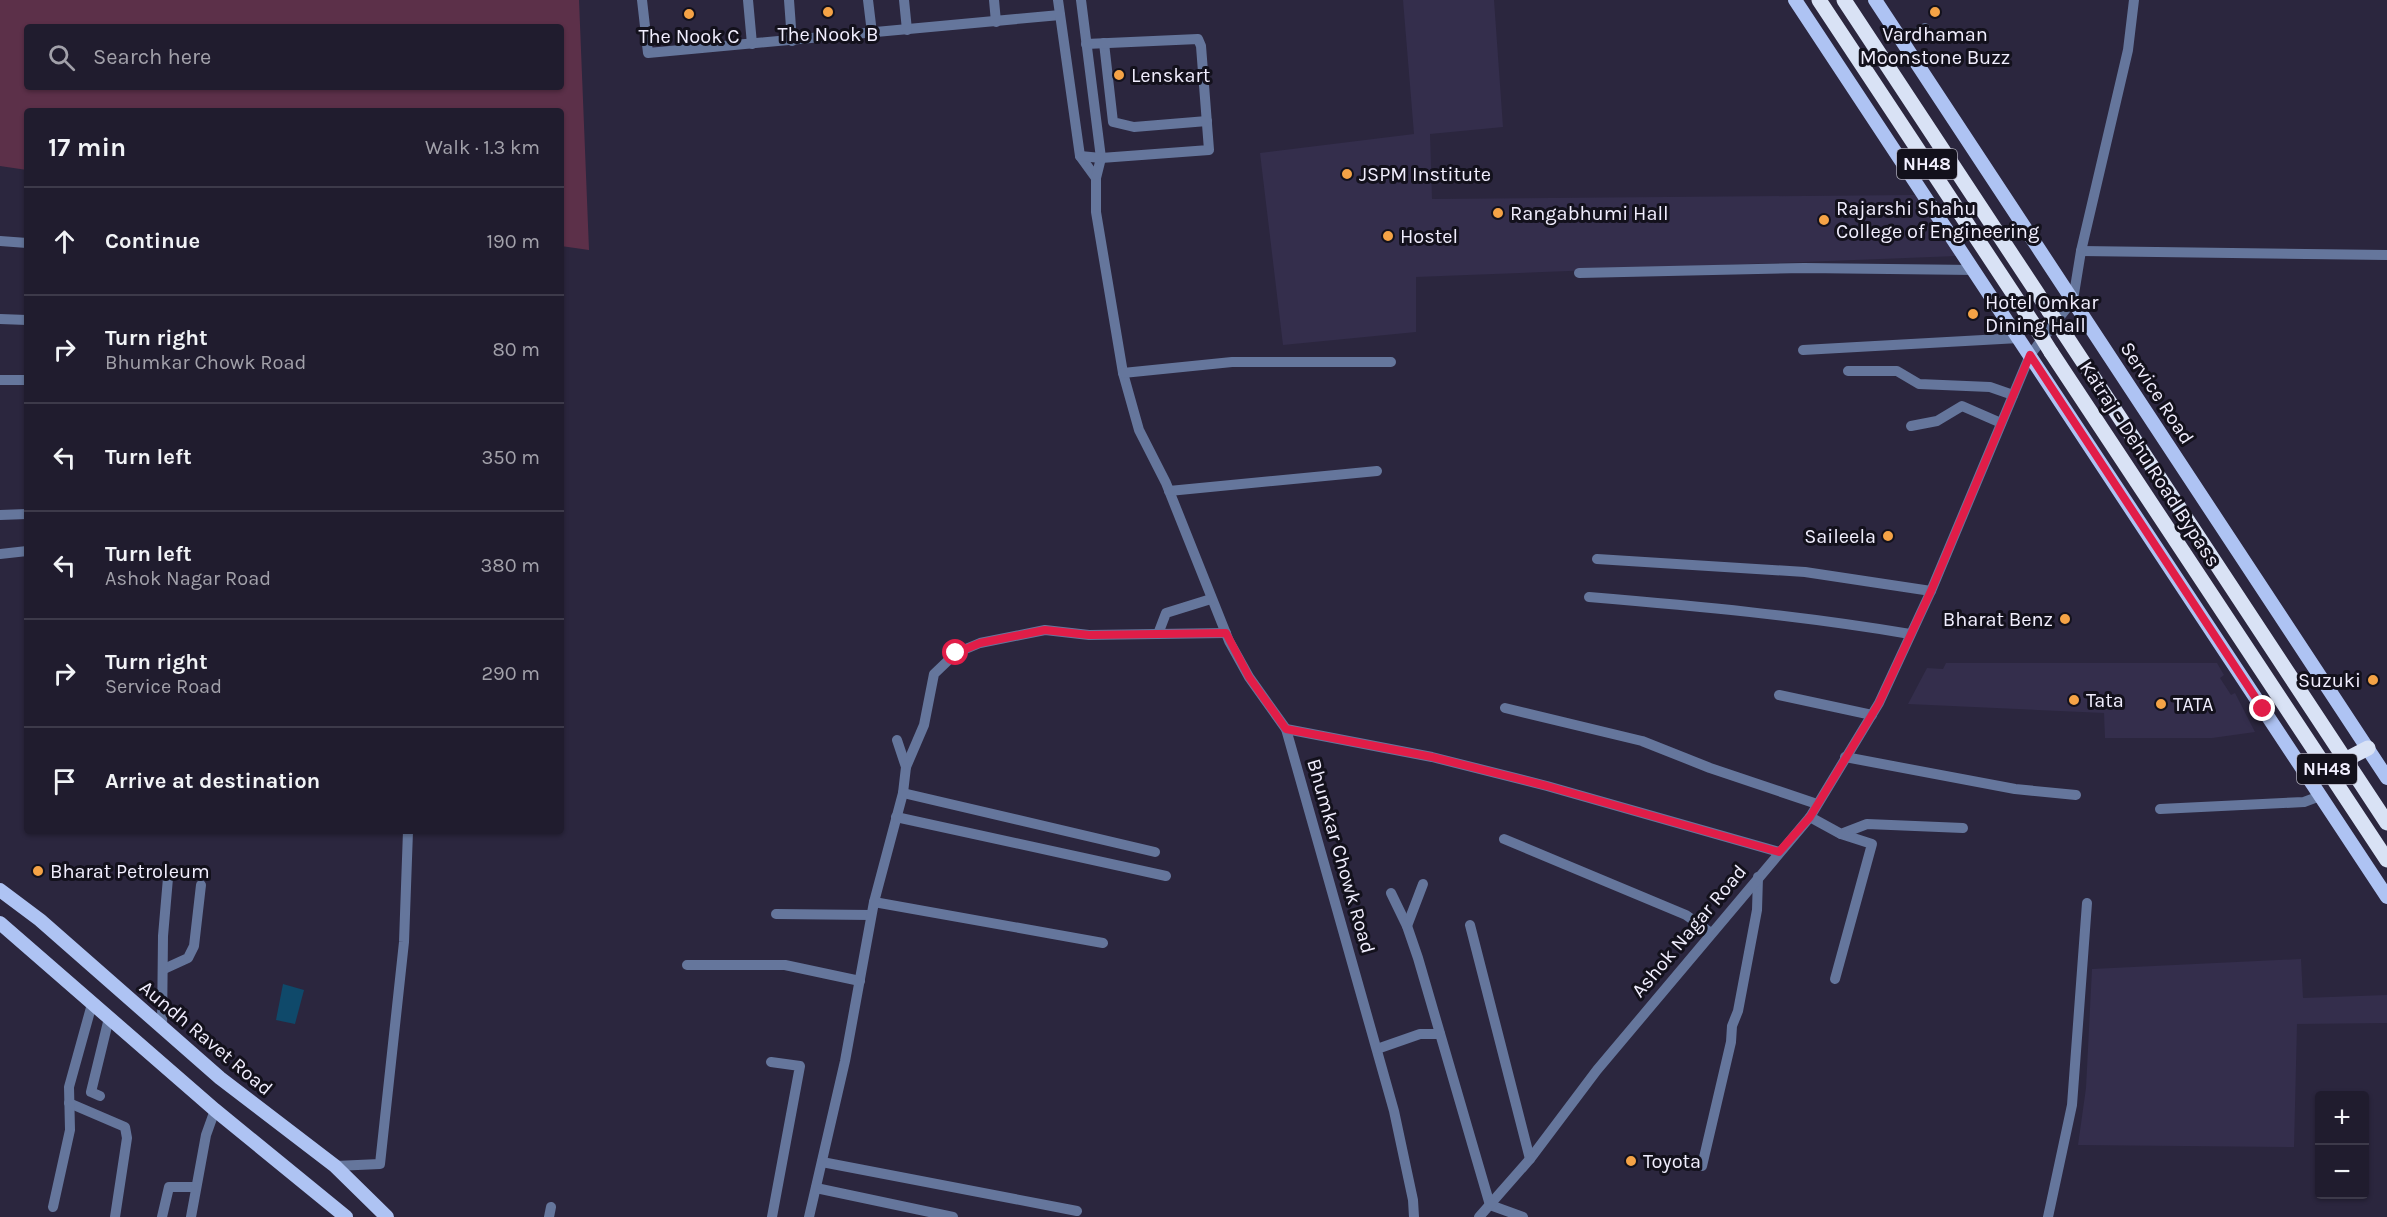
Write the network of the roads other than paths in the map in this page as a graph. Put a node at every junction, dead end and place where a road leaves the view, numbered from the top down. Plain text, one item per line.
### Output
1 (642, 0) edge
2 (748, 0) edge
3 (789, 0) edge
4 (868, 0) edge
5 (904, 0) edge
6 (994, 0) edge
7 (1058, 0) edge
8 (1081, 0) edge
9 (1795, 0) edge
10 (1819, 0) edge
11 (1844, 0) edge
12 (1875, 0) edge
13 (2133, 0) edge
14 (1060, 15) junction
15 (996, 22) junction
16 (1925, 28) dead end
17 (907, 30) junction
18 (872, 33) junction
19 (792, 40) junction
20 (1902, 42) junction
21 (1104, 43) junction
22 (752, 44) junction
23 (1086, 44) junction
24 (1207, 121) junction
25 (1080, 156) junction
26 (1101, 158) junction
27 (1096, 178) junction
28 (0, 242) edge
29 (24, 243) edge
30 (2081, 251) junction
31 (2387, 255) edge
32 (1974, 270) junction
33 (1579, 273) dead end
34 (2073, 300) junction
35 (0, 319) edge
36 (24, 320) edge
37 (2019, 338) junction
38 (1803, 350) dead end
39 (2030, 355) junction
40 (1391, 362) dead end
41 (1848, 371) dead end
42 (1123, 374) junction
43 (0, 380) edge
44 (24, 380) edge
45 (2013, 395) junction
46 (2001, 423) junction
47 (1911, 426) dead end
48 (1377, 471) dead end
49 (1169, 491) junction
50 (24, 514) edge
51 (0, 515) edge
52 (24, 551) edge
53 (0, 554) edge
54 (1597, 560) dead end
55 (1931, 591) junction
56 (1589, 597) dead end
57 (1211, 599) junction
58 (1226, 633) junction
59 (1158, 634) junction
60 (1910, 634) junction
61 (1779, 695) dead end
62 (1505, 708) dead end
63 (1872, 715) junction
64 (1286, 729) junction
65 (897, 740) dead end
66 (2368, 748) junction
67 (1845, 757) junction
68 (2345, 759) junction
69 (906, 767) junction
70 (2387, 778) edge
71 (903, 793) junction
72 (2076, 795) dead end
73 (2320, 796) junction
74 (1817, 804) junction
75 (2160, 809) dead end
76 (896, 817) junction
77 (1810, 817) junction
78 (2387, 823) edge
79 (1963, 828) dead end
80 (408, 834) edge
81 (1841, 834) junction
82 (1504, 839) dead end
83 (1155, 852) dead end
84 (1779, 852) junction
85 (2387, 860) edge
86 (1166, 876) dead end
87 (1758, 877) junction
88 (168, 878) dead end
89 (1423, 884) dead end
90 (201, 885) dead end
91 (0, 890) edge
92 (1391, 893) dead end
93 (2387, 897) edge
94 (874, 902) junction
95 (2087, 903) dead end
96 (776, 914) dead end
97 (871, 915) junction
98 (0, 923) edge
99 (1470, 925) dead end
100 (1407, 926) junction
101 (1711, 933) junction
102 (1103, 943) dead end
103 (687, 965) dead end
104 (164, 969) junction
105 (1835, 979) dead end
106 (860, 981) junction
107 (92, 1004) junction
108 (109, 1018) junction
109 (162, 1029) junction
110 (1440, 1034) junction
111 (1377, 1049) junction
112 (771, 1062) dead end
113 (100, 1096) dead end
114 (69, 1103) junction
115 (215, 1110) junction
116 (1530, 1159) junction
117 (822, 1162) junction
118 (335, 1166) junction
119 (1702, 1166) dead end
120 (196, 1187) junction
121 (816, 1188) junction
122 (1490, 1205) junction
123 (53, 1207) dead end
124 (1077, 1211) dead end
125 (339, 1215) edge
126 (115, 1217) edge
127 (162, 1217) edge
128 (191, 1217) edge
129 (387, 1217) edge
130 (772, 1217) edge
131 (809, 1217) edge
132 (953, 1217) edge
133 (1413, 1217) edge
134 (1479, 1217) edge
135 (1523, 1217) edge
136 (2048, 1217) edge

1 - 22 street
2 - 22 street
3 - 19 street
4 - 18 street
5 - 17 street
6 - 15 street
7 - 14 street
8 - 23 street, Bhumkar Chowk Road
9 - 32 main road
10 - 85 highway, Katraj - Dehu Road Bypass / NH48, bridge
11 - 68 highway, Katraj - Dehu Road Bypass / NH48, bridge
12 - 20 main road, Service Road
13 - 30 street
14 - 15 street
14 - 25 street
15 - 17 street
16 - 20 street
17 - 18 street
18 - 19 street
19 - 22 street
20 - 34 main road, Service Road
21 - 23 street
21 - 24 street
21 - 24 street
23 - 26 street, Bhumkar Chowk Road
24 - 26 street
25 - 26 street
25 - 27 street
26 - 27 street, Bhumkar Chowk Road
27 - 42 street, Bhumkar Chowk Road
28 - 29 street
30 - 31 street
30 - 34 street
32 - 33 street
32 - 37 main road
34 - 39 street, Ashok Nagar Road
34 - 66 main road, Service Road
35 - 36 street
37 - 38 street
37 - 39 main road
39 - 45 street, Ashok Nagar Road
39 - 73 main road
40 - 42 street
41 - 45 street
42 - 49 street, Bhumkar Chowk Road
43 - 44 street
45 - 46 street, Ashok Nagar Road
46 - 47 street
46 - 55 street, Ashok Nagar Road
48 - 49 street
49 - 57 street, Bhumkar Chowk Road
50 - 51 street
52 - 53 street
54 - 55 street
55 - 60 street, Ashok Nagar Road
56 - 60 street
57 - 58 street, Bhumkar Chowk Road
57 - 59 street
58 - 59 street
58 - 64 street, Bhumkar Chowk Road
59 - 69 street
60 - 63 street, Ashok Nagar Road
61 - 63 street
62 - 74 street
63 - 67 street, Ashok Nagar Road
64 - 84 street
64 - 111 street, Bhumkar Chowk Road
65 - 69 street
66 - 68 highway
66 - 70 main road, Service Road
67 - 72 street
67 - 74 street, Ashok Nagar Road
68 - 78 highway, Katraj - Dehu Road Bypass / NH48
69 - 71 street
71 - 76 street
71 - 83 street
73 - 75 street
73 - 93 main road
74 - 77 street, Ashok Nagar Road
76 - 86 street
76 - 94 street
77 - 81 street
77 - 84 street, Ashok Nagar Road
79 - 81 street
80 - 118 street
81 - 105 street
82 - 101 street
84 - 87 street, Ashok Nagar Road
87 - 101 street, Ashok Nagar Road
87 - 119 street
88 - 104 street
89 - 100 street
90 - 104 street
91 - 109 main road, Aundh Ravet Road
92 - 100 street
94 - 97 street
94 - 102 street
95 - 136 street
96 - 97 street
97 - 106 street
98 - 107 main road
99 - 116 street
100 - 110 street
101 - 116 street, Ashok Nagar Road
103 - 106 street
104 - 109 street
106 - 117 street
107 - 108 main road
107 - 114 street
108 - 113 street
108 - 115 main road
109 - 118 main road, Aundh Ravet Road
110 - 111 street
110 - 122 street
111 - 133 street, Bhumkar Chowk Road
112 - 130 street
114 - 123 street
114 - 126 street
115 - 120 street
115 - 125 main road
116 - 122 street, Ashok Nagar Road
117 - 121 street
117 - 124 street
118 - 129 main road, Aundh Ravet Road
120 - 127 street
120 - 128 street
121 - 131 street
121 - 132 street
122 - 134 street, Ashok Nagar Road
122 - 135 street

